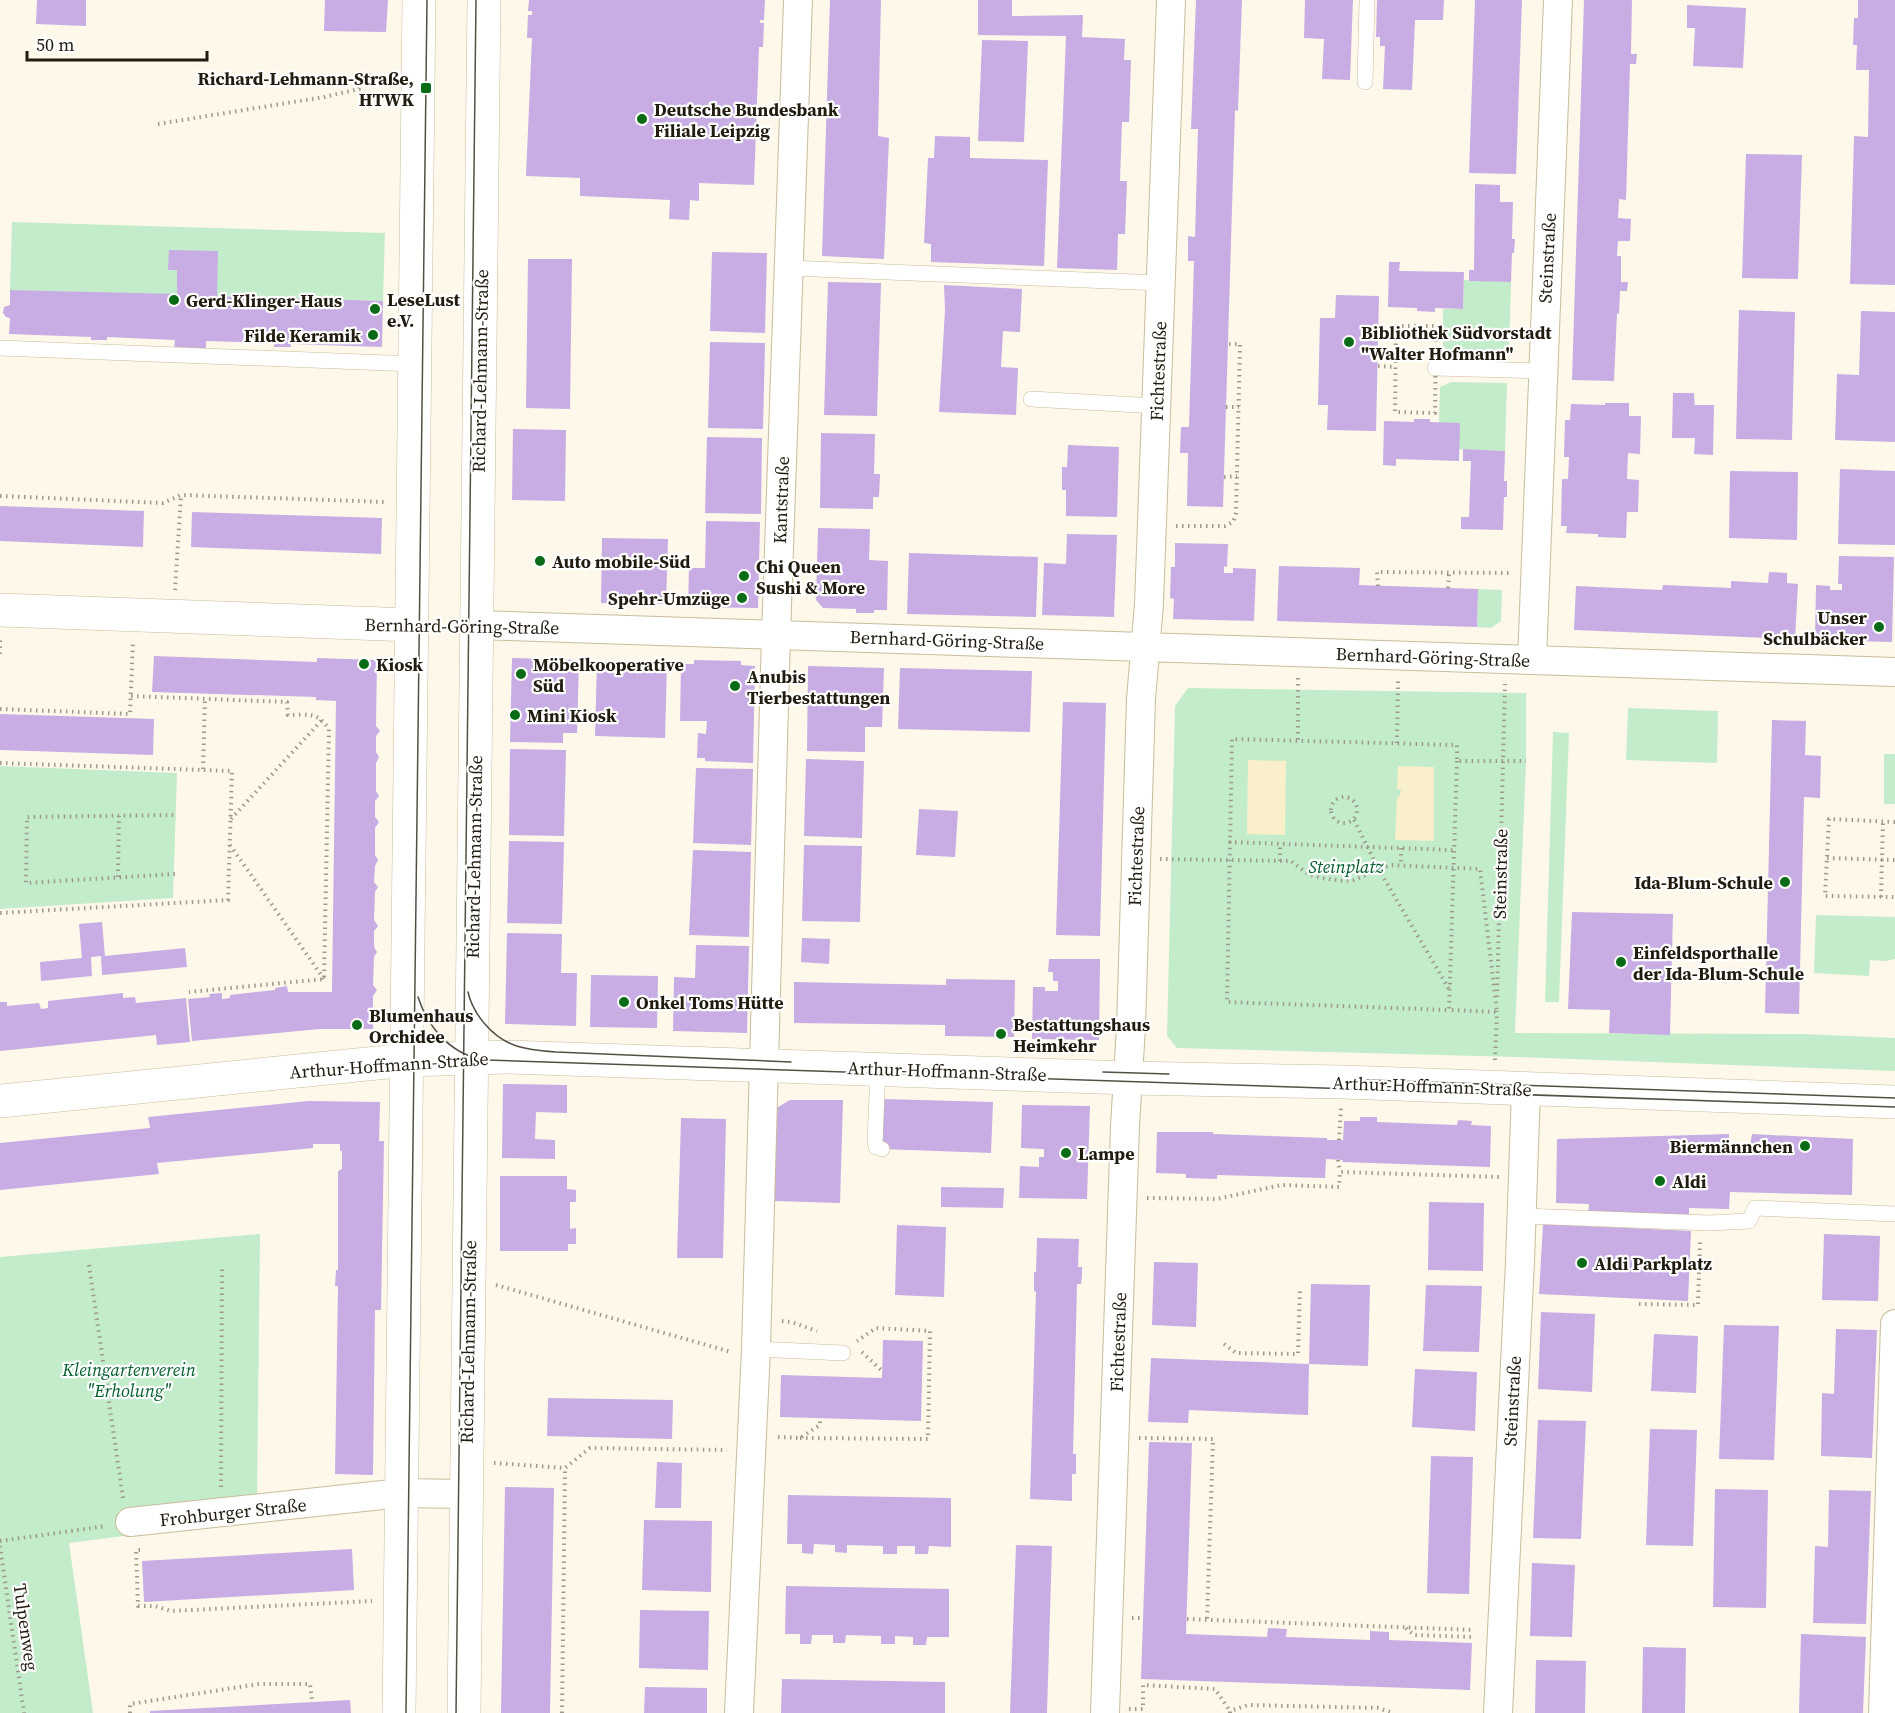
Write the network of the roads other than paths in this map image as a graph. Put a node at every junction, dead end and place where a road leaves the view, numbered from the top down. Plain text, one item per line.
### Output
1 (419, 0) edge
2 (484, 0) edge
3 (798, 0) edge
4 (1171, 0) edge
5 (1367, 0) edge
6 (1558, 0) edge
7 (1365, 82) dead end
8 (789, 268) junction
9 (1161, 283) junction
10 (0, 348) edge
11 (414, 364) junction
12 (1435, 368) dead end
13 (1542, 371) junction
14 (1031, 399) dead end
15 (1156, 406) junction
16 (0, 610) edge
17 (412, 625) junction
18 (478, 625) junction
19 (776, 634) junction
20 (1146, 647) junction
21 (1519, 660) junction
22 (1895, 672) edge
23 (471, 1057) junction
24 (407, 1060) junction
25 (764, 1065) junction
26 (878, 1068) junction
27 (1128, 1078) junction
28 (1510, 1089) junction
29 (0, 1101) edge
30 (1895, 1102) edge
31 (882, 1149) dead end
32 (1895, 1214) edge
33 (1521, 1216) junction
34 (1895, 1324) edge
35 (848, 1349) road end
36 (756, 1354) junction
37 (402, 1494) junction
38 (466, 1494) junction
39 (135, 1522) road end
40 (399, 1713) edge
41 (464, 1713) edge
42 (739, 1713) edge
43 (1105, 1713) edge
44 (1498, 1713) edge
45 (1883, 1713) edge

1 - 11 main road
2 - 18 main road, Richard-Lehmann-Straße
3 - 8 street, Kantstraße
4 - 9 street, Fichtestraße
5 - 7 lane
6 - 13 street, Steinstraße
8 - 9 lane
8 - 19 street, Kantstraße
9 - 15 street, Fichtestraße
10 - 11 lane
11 - 17 main road
12 - 13 lane
13 - 21 street, Steinstraße
14 - 15 lane
15 - 20 street, Fichtestraße
16 - 17 main road, Bernhard-Göring-Straße
17 - 24 main road
18 - 19 street, Bernhard-Göring-Straße
18 - 23 main road, Richard-Lehmann-Straße
19 - 20 street, Bernhard-Göring-Straße
19 - 25 street, Kantstraße
20 - 21 street, Bernhard-Göring-Straße
20 - 27 street, Fichtestraße
21 - 22 street, Bernhard-Göring-Straße
23 - 24 main road, Arthur-Hoffmann-Straße
23 - 25 main road, Arthur-Hoffmann-Straße
23 - 38 main road, Richard-Lehmann-Straße
24 - 29 main road, Arthur-Hoffmann-Straße
24 - 37 main road
25 - 26 main road, Arthur-Hoffmann-Straße
25 - 36 street, Kantstraße
26 - 27 main road, Arthur-Hoffmann-Straße
26 - 31 lane
27 - 28 main road, Arthur-Hoffmann-Straße
27 - 43 street, Fichtestraße
28 - 30 main road, Arthur-Hoffmann-Straße
28 - 33 street, Steinstraße
32 - 33 lane
33 - 44 street, Steinstraße
34 - 45 street
35 - 36 lane
36 - 42 street, Kantstraße
37 - 38 street, Frohburger Straße
37 - 39 street, Frohburger Straße
37 - 40 main road
38 - 41 main road, Richard-Lehmann-Straße

